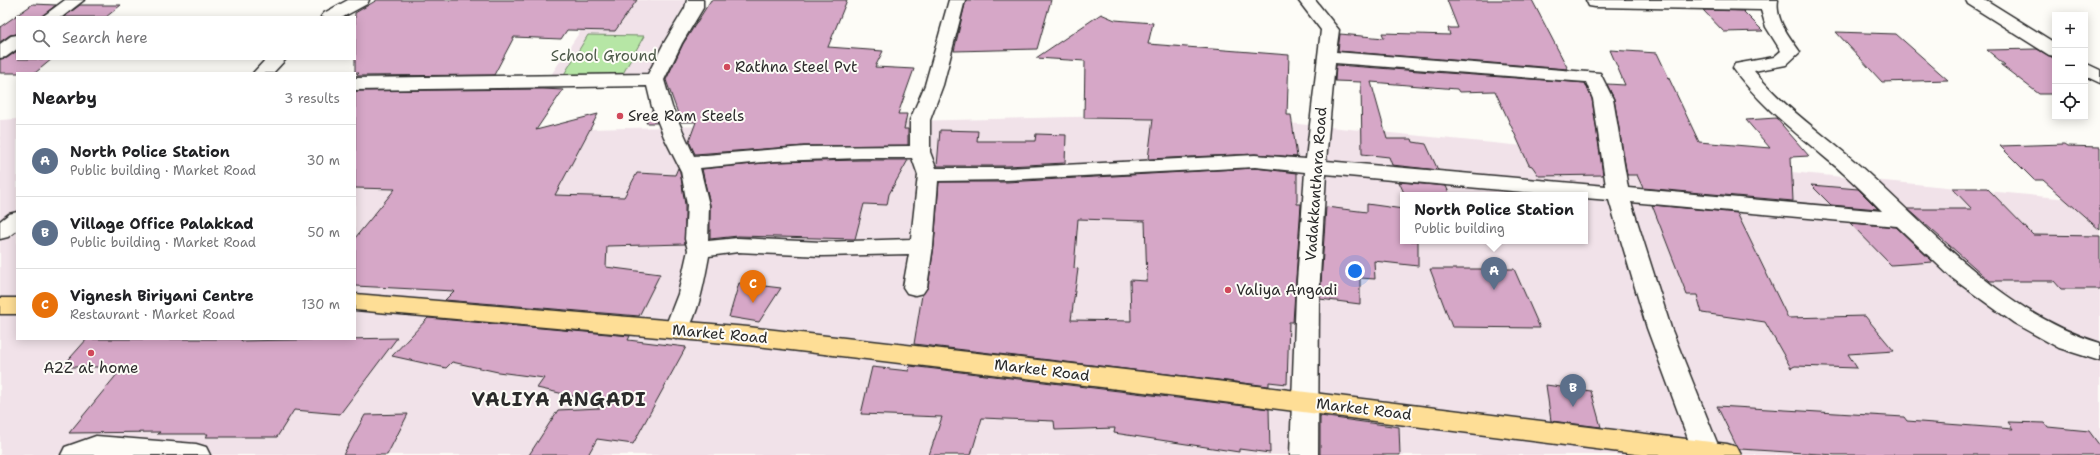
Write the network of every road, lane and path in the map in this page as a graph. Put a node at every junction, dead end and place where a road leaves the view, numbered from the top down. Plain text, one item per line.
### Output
1 (76, 0) edge
2 (362, 0) edge
3 (695, 0) edge
4 (957, 0) edge
5 (1306, 0) edge
6 (1594, 0) edge
7 (1974, 0) edge
8 (1770, 3) edge
9 (52, 16) edge
10 (332, 16) edge
11 (16, 41) edge
12 (2052, 49) edge
13 (0, 53) edge
14 (1327, 57) junction
15 (276, 60) edge
16 (2088, 71) edge
17 (263, 72) edge
18 (2100, 77) edge
19 (655, 80) junction
20 (356, 84) edge
21 (920, 152) junction
22 (687, 163) junction
23 (1315, 166) junction
24 (928, 175) junction
25 (1618, 193) junction
26 (16, 220) edge
27 (1903, 220) junction
28 (0, 232) edge
29 (922, 246) junction
30 (699, 250) junction
31 (915, 287) dead end
32 (356, 302) edge
33 (0, 306) edge
34 (16, 306) edge
35 (676, 330) junction
36 (2100, 352) edge
37 (1304, 402) junction
38 (1714, 454) edge
39 (75, 455) edge
40 (196, 455) edge
41 (1304, 455) edge

1 - 9 street
2 - 10 street
3 - 19 street
4 - 21 street
5 - 14 street, Vadakkanthara Road
6 - 8 street
7 - 12 street
8 - 27 street
11 - 13 street
14 - 23 street, Vadakkanthara Road
14 - 25 street
15 - 17 street
16 - 18 street
19 - 20 street
19 - 22 street
21 - 22 street
21 - 24 street
22 - 30 street
23 - 24 street
23 - 25 street
23 - 37 street, Vadakkanthara Road
24 - 29 street
25 - 27 street
25 - 38 street
26 - 28 street
27 - 36 street
29 - 30 street
29 - 31 street
30 - 35 street
32 - 35 main road, Market Road
33 - 34 main road
35 - 37 main road, Market Road
37 - 38 main road, Market Road
37 - 41 street, Vadakkanthara Road
39 - 40 street

